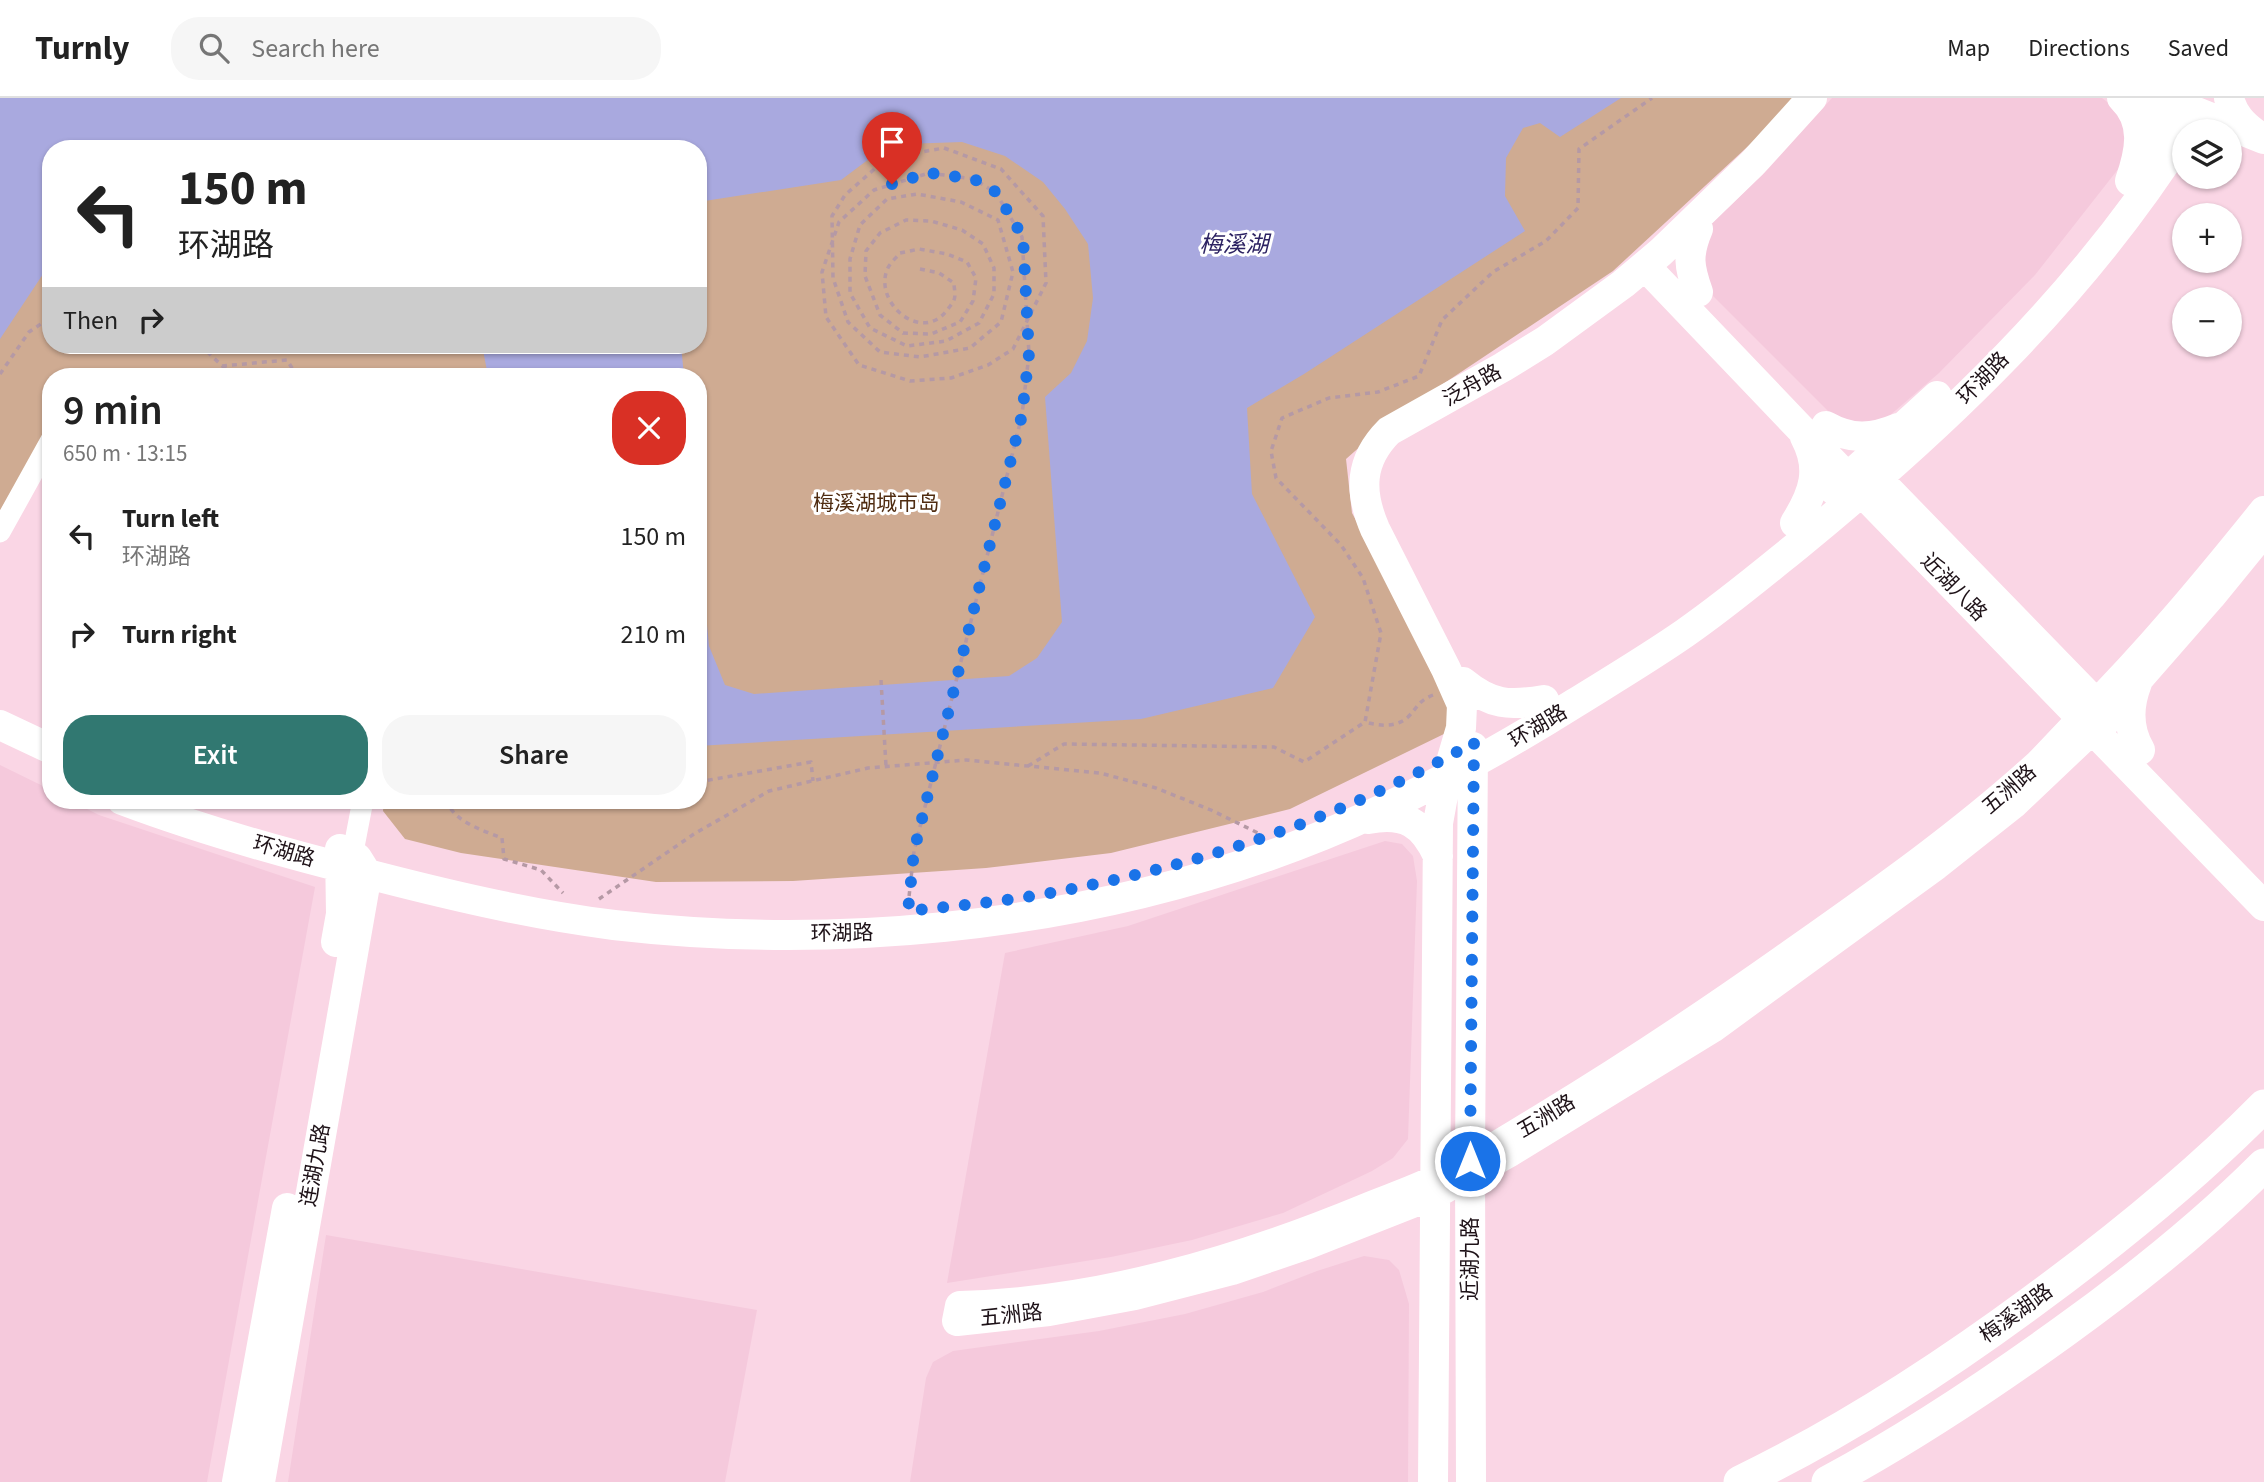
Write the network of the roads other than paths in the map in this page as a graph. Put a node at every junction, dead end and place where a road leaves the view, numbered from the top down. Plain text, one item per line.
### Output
1 (1812, 98) edge
2 (1823, 98) edge
3 (2123, 98) edge
4 (2132, 98) edge
5 (2229, 98) edge
6 (2188, 114) edge
7 (2249, 141) edge
8 (2172, 160) edge
9 (2161, 170) junction
10 (2130, 181) junction
11 (1698, 229) junction
12 (1656, 262) junction
13 (1690, 298) junction
14 (1613, 303) junction
15 (1814, 428) junction
16 (1912, 433) junction
17 (42, 456) edge
18 (1863, 479) junction
19 (2264, 511) edge
20 (1907, 524) junction
21 (1804, 528) junction
22 (2264, 531) edge
23 (0, 532) edge
24 (2055, 675) junction
25 (2134, 675) junction
26 (1462, 694) junction
27 (1544, 700) junction
28 (2094, 717) junction
29 (0, 725) edge
30 (1531, 731) junction
31 (42, 746) edge
32 (0, 747) edge
33 (2134, 758) junction
34 (1456, 761) junction
35 (2046, 766) junction
36 (42, 767) edge
37 (149, 809) edge
38 (204, 809) edge
39 (361, 809) edge
40 (1357, 821) junction
41 (1471, 851) junction
42 (1438, 856) junction
43 (351, 861) junction
44 (2264, 876) edge
45 (2264, 906) edge
46 (2264, 1106) edge
47 (1470, 1108) junction
48 (1436, 1113) junction
49 (1511, 1144) junction
50 (2264, 1165) edge
51 (1470, 1169) junction
52 (1435, 1187) junction
53 (1392, 1198) junction
54 (1358, 1225) junction
55 (1470, 1235) junction
56 (1435, 1252) junction
57 (237, 1482) edge
58 (260, 1482) edge
59 (1433, 1482) edge
60 (1471, 1482) edge
61 (1740, 1482) edge
62 (1829, 1482) edge

1 - 12 main road, 泛舟路
2 - 11 main road, 泛舟路
3 - 10 main road
4 - 6 main road
5 - 7 main road
6 - 7 main road
6 - 9 main road, 环湖路
6 - 10 main road, 环湖路
8 - 9 main road
9 - 16 main road, 环湖路
10 - 16 main road, 环湖路
11 - 12 main road, 泛舟路
11 - 13 main road
12 - 13 main road, 近湖八路
12 - 14 main road, 泛舟路
12 - 26 main road, 泛舟路
13 - 14 main road
13 - 15 main road, 近湖八路
14 - 26 main road, 泛舟路
15 - 16 main road
15 - 18 main road, 近湖八路
15 - 21 main road
16 - 18 main road, 环湖路
16 - 20 main road
17 - 23 street
18 - 20 main road, 近湖八路
18 - 21 main road, 环湖路
19 - 25 main road, 五洲路
20 - 21 main road
20 - 24 main road, 近湖八路
21 - 27 main road, 环湖路
21 - 30 main road, 环湖路
22 - 25 main road, 五洲路
24 - 25 main road
24 - 28 main road, 近湖八路
24 - 35 main road
25 - 28 main road, 五洲路
25 - 33 main road
26 - 27 main road
26 - 34 main road
27 - 34 main road, 环湖路
28 - 33 main road, 近湖八路
28 - 35 main road, 五洲路
29 - 31 main road
30 - 34 main road, 环湖路
30 - 41 main road
32 - 36 main road
33 - 35 main road
33 - 44 main road, 近湖八路
33 - 45 main road, 近湖八路
34 - 40 main road, 环湖路
34 - 41 main road, 近湖九路
34 - 42 main road, 近湖九路
34 - 43 main road, 环湖路
35 - 49 main road, 五洲路
37 - 43 main road, 环湖路
38 - 43 main road, 环湖路
39 - 43 street
40 - 42 main road
40 - 43 main road, 环湖路
41 - 47 main road, 近湖九路
42 - 48 main road, 近湖九路
43 - 57 main road, 连湖九路
43 - 58 main road, 连湖九路
46 - 61 main road, 梅溪湖路
47 - 49 main road
47 - 51 main road, 近湖九路
48 - 52 main road, 近湖九路
48 - 53 main road
49 - 51 main road, 五洲路
49 - 55 main road
50 - 62 main road, 梅溪湖路
51 - 52 main road, 五洲路
51 - 55 main road, 近湖九路
52 - 53 main road, 五洲路
52 - 54 main road, 五洲路
52 - 56 main road, 近湖九路
53 - 54 main road, 五洲路
54 - 56 main road
55 - 60 main road, 近湖九路
56 - 59 main road, 近湖九路

